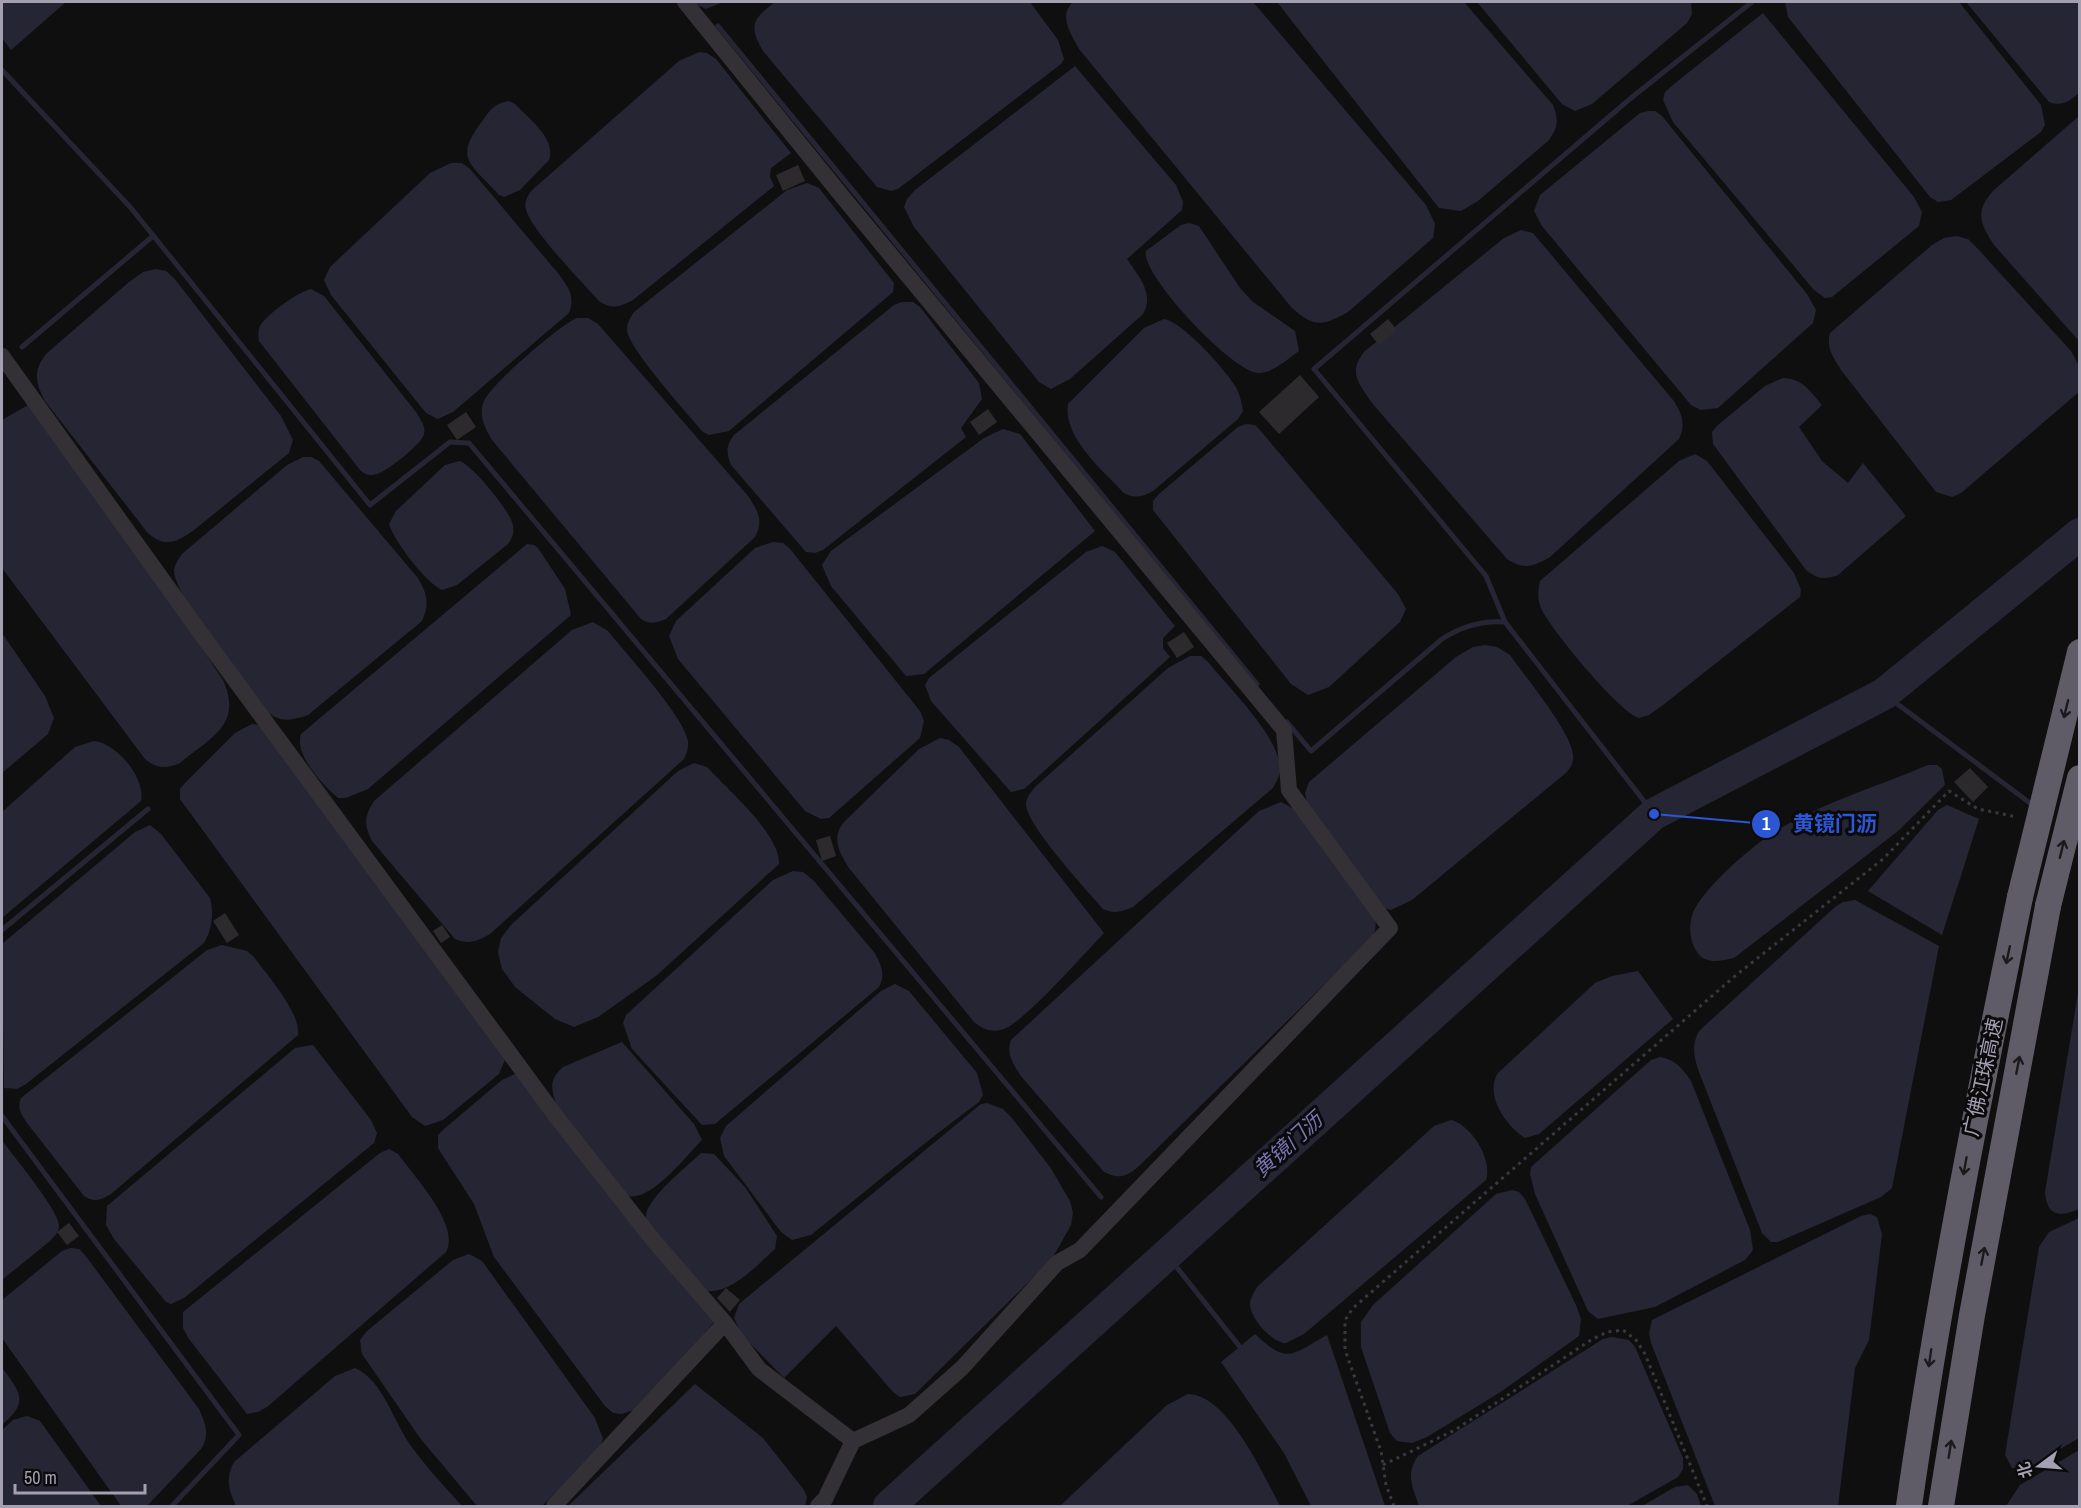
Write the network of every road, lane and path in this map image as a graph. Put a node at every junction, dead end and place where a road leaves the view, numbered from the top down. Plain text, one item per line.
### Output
1 (685, 2) edge
2 (2, 356) edge
3 (2079, 652) edge
4 (2079, 778) edge
5 (2023, 819) dead end
6 (725, 1323) junction
7 (853, 1441) junction
8 (1383, 1465) junction
9 (554, 1506) edge
10 (818, 1506) edge
11 (1394, 1506) edge
12 (1707, 1506) edge
13 (1909, 1506) edge
14 (1941, 1506) edge

1 - 7 lane
2 - 6 lane
3 -> 13 highway, 广佛江珠高速, bridge
14 -> 4 highway, 广佛江珠高速, bridge
5 - 8 path
6 - 7 lane
6 - 9 lane
7 - 10 lane
8 - 11 path
8 - 12 path

